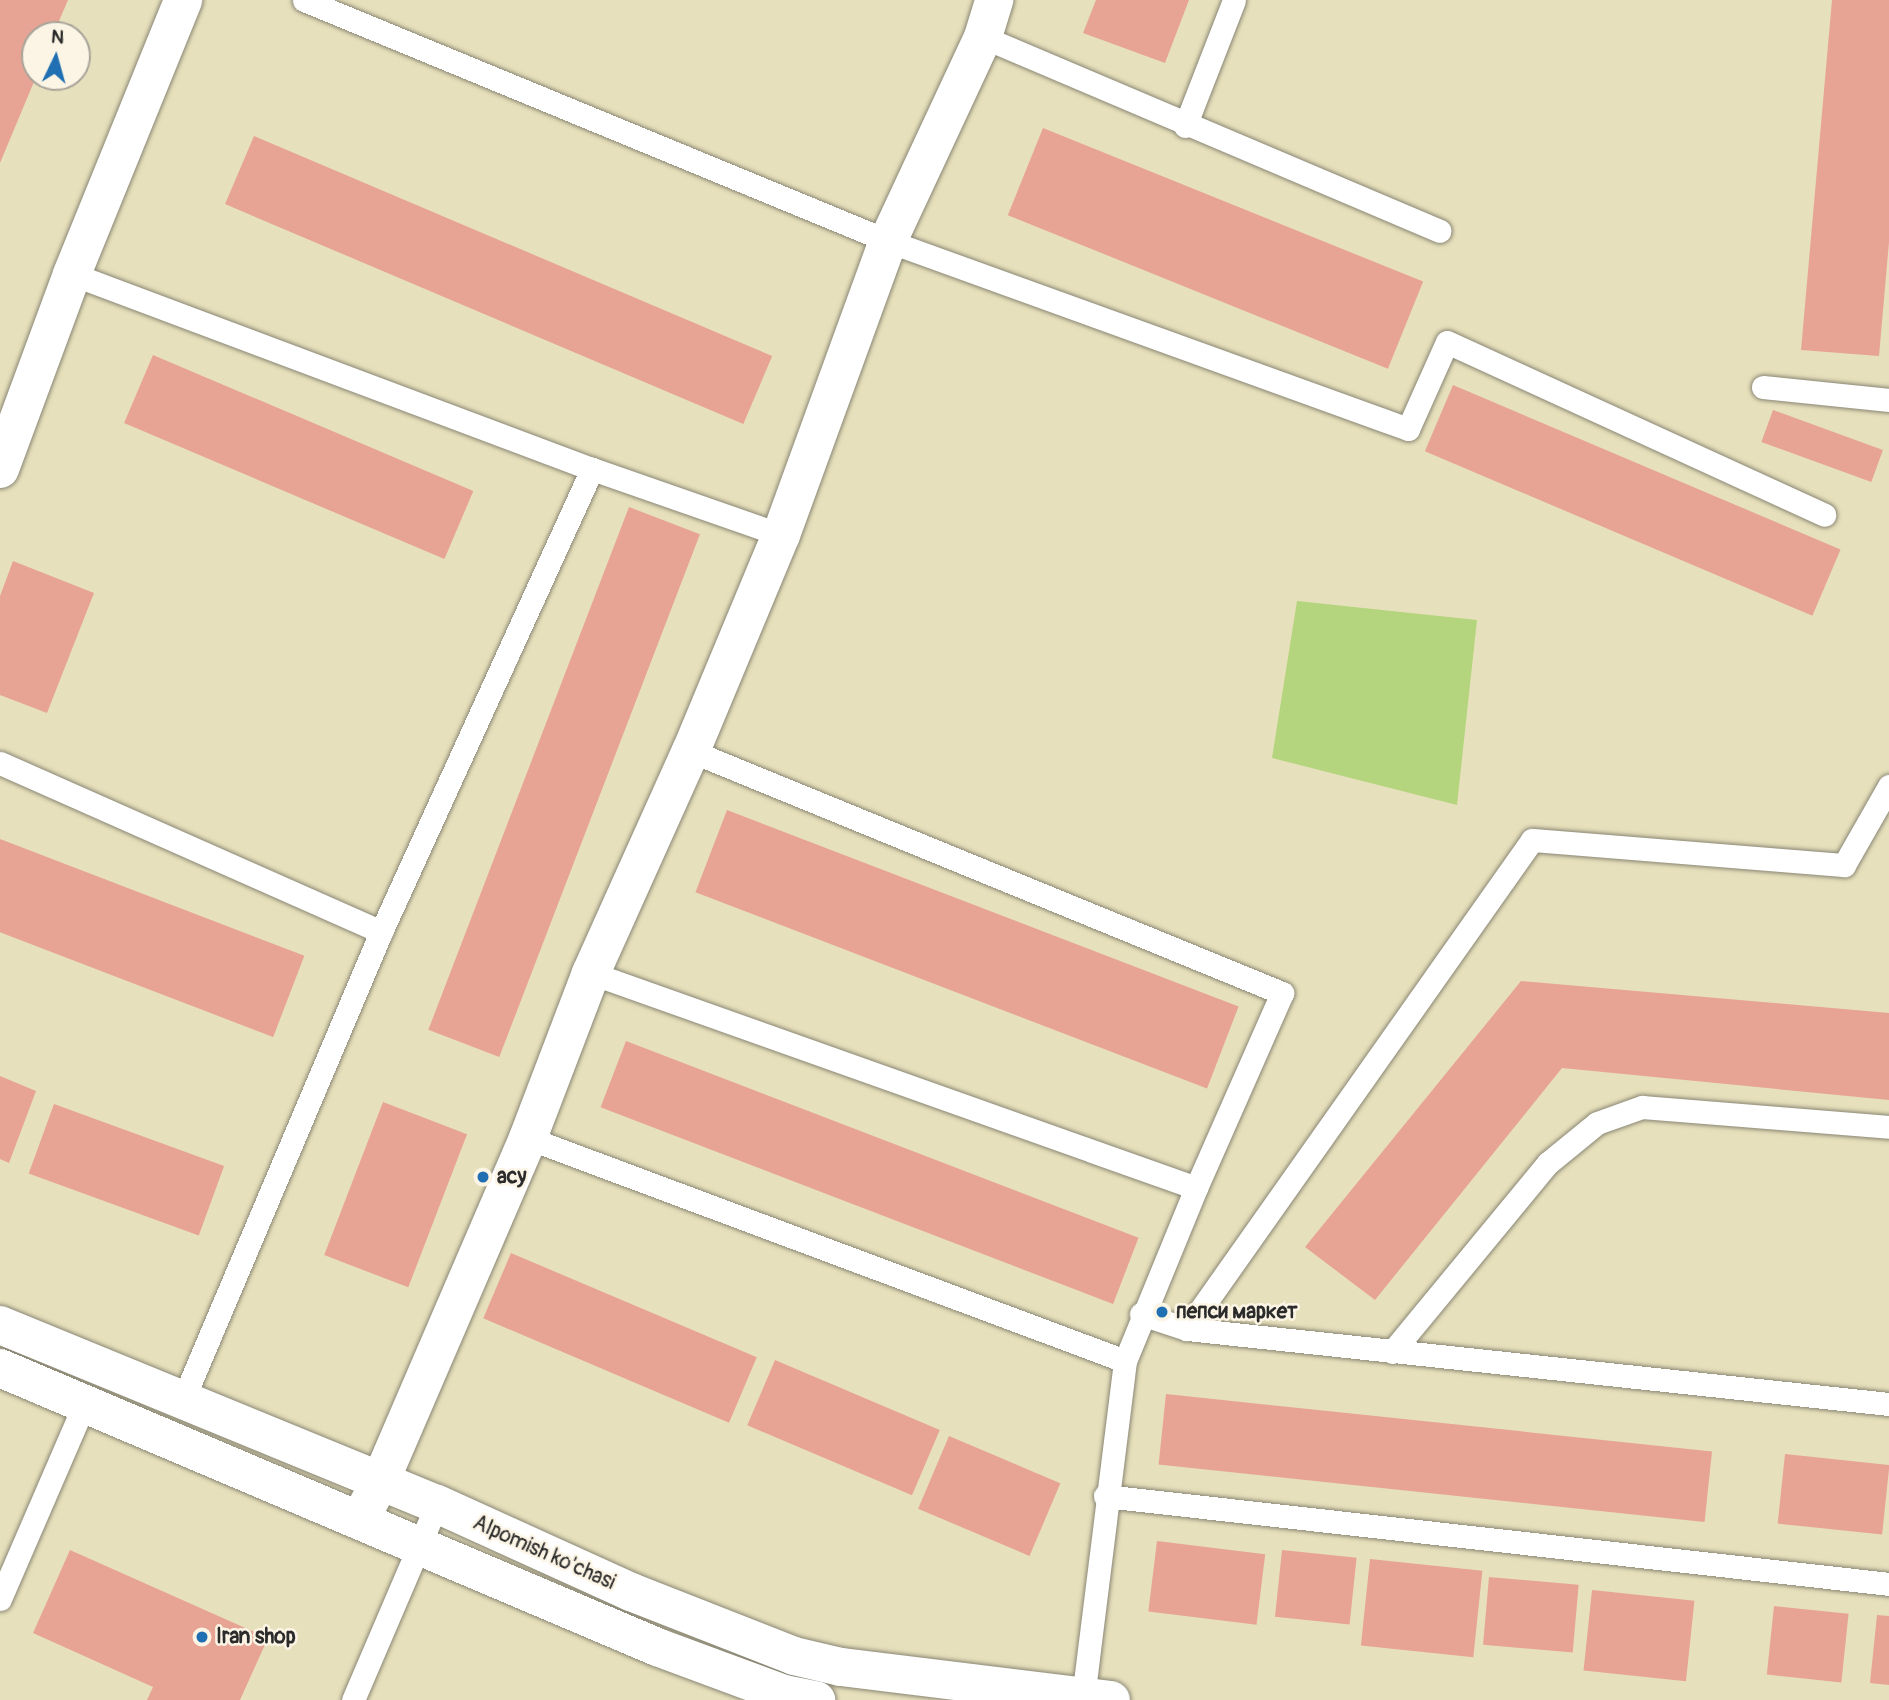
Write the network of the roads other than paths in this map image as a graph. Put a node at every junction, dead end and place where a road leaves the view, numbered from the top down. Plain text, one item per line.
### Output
1 (183, 0) edge
2 (304, 0) edge
3 (994, 0) edge
4 (1234, 0) edge
5 (983, 37) junction
6 (1185, 125) junction
7 (1440, 231) dead end
8 (888, 242) junction
9 (72, 274) junction
10 (1763, 387) dead end
11 (1889, 400) edge
12 (1, 464) edge
13 (592, 469) junction
14 (1824, 515) dead end
15 (781, 535) junction
16 (691, 751) junction
17 (0, 763) edge
18 (1889, 786) edge
19 (380, 932) junction
20 (591, 973) junction
21 (1889, 1127) edge
22 (528, 1138) junction
23 (1196, 1188) junction
24 (1142, 1314) junction
25 (0, 1325) edge
26 (1187, 1329) junction
27 (1392, 1352) junction
28 (1125, 1361) junction
29 (0, 1368) edge
30 (181, 1402) junction
31 (85, 1403) junction
32 (1889, 1404) edge
33 (380, 1482) junction
34 (1105, 1496) junction
35 (436, 1504) junction
36 (360, 1519) junction
37 (421, 1545) junction
38 (1889, 1584) edge
39 (0, 1599) edge
40 (973, 1691) edge
41 (1093, 1699) edge
42 (353, 1700) edge
43 (816, 1700) edge

1 - 9 street
2 - 8 lane
3 - 5 street
4 - 6 lane
5 - 6 lane
5 - 8 street
6 - 7 lane
8 - 14 lane
8 - 15 street
9 - 12 street
9 - 13 lane
10 - 11 lane
13 - 15 lane
13 - 19 lane
15 - 16 street
16 - 20 street
16 - 23 lane
17 - 19 lane
18 - 26 lane
19 - 30 lane
20 - 22 street
20 - 23 lane
21 - 27 lane
22 - 28 lane
22 - 33 street
23 - 24 lane
24 - 26 lane
24 - 28 lane
25 - 30 street, Alpomish ko'chasi
26 - 27 lane
27 - 32 lane
28 - 34 lane
29 - 31 street
30 - 33 street, Alpomish ko'chasi
31 - 36 street
31 - 39 lane
33 - 35 street, Alpomish ko'chasi
33 - 36 street
34 - 38 lane
34 - 41 lane
35 - 37 lane
35 - 40 street, Alpomish ko'chasi
36 - 37 street
37 - 42 lane
37 - 43 street
40 - 41 street, Alpomish ko'chasi

